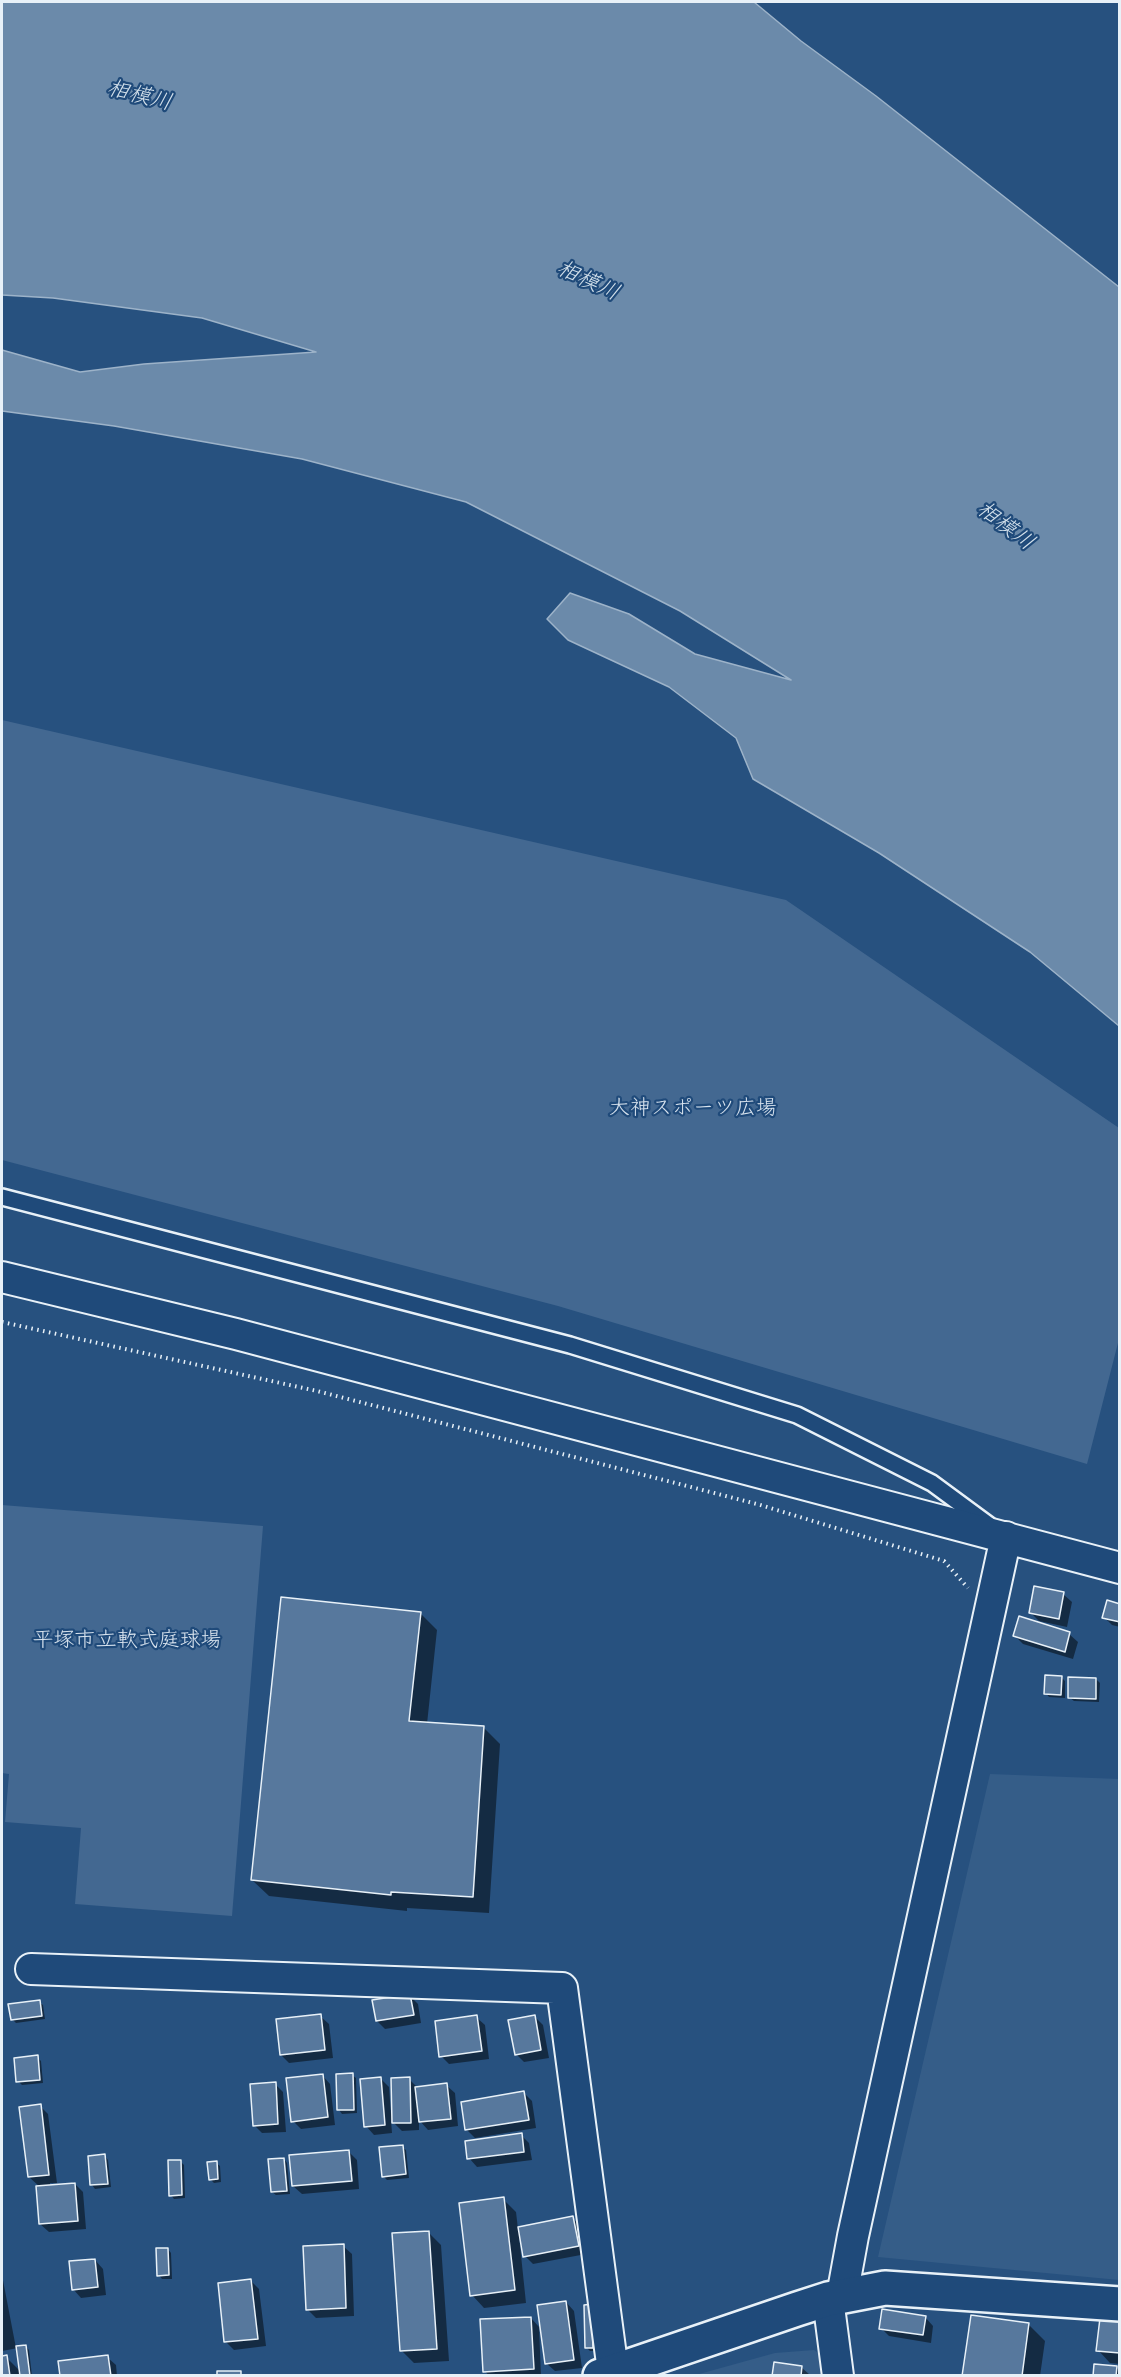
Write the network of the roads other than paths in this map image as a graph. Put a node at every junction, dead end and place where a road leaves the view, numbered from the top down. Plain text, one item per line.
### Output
1 (2, 1197) edge
2 (2, 1277) edge
3 (1006, 1537) junction
4 (1119, 1568) edge
5 (31, 1969) dead end
6 (835, 2298) junction
7 (1119, 2304) edge
8 (609, 2374) edge
9 (838, 2376) edge

1 - 3 lane
2 - 3 street
3 - 4 street
3 - 6 street
5 - 8 street
6 - 7 street
6 - 8 street
6 - 9 street

